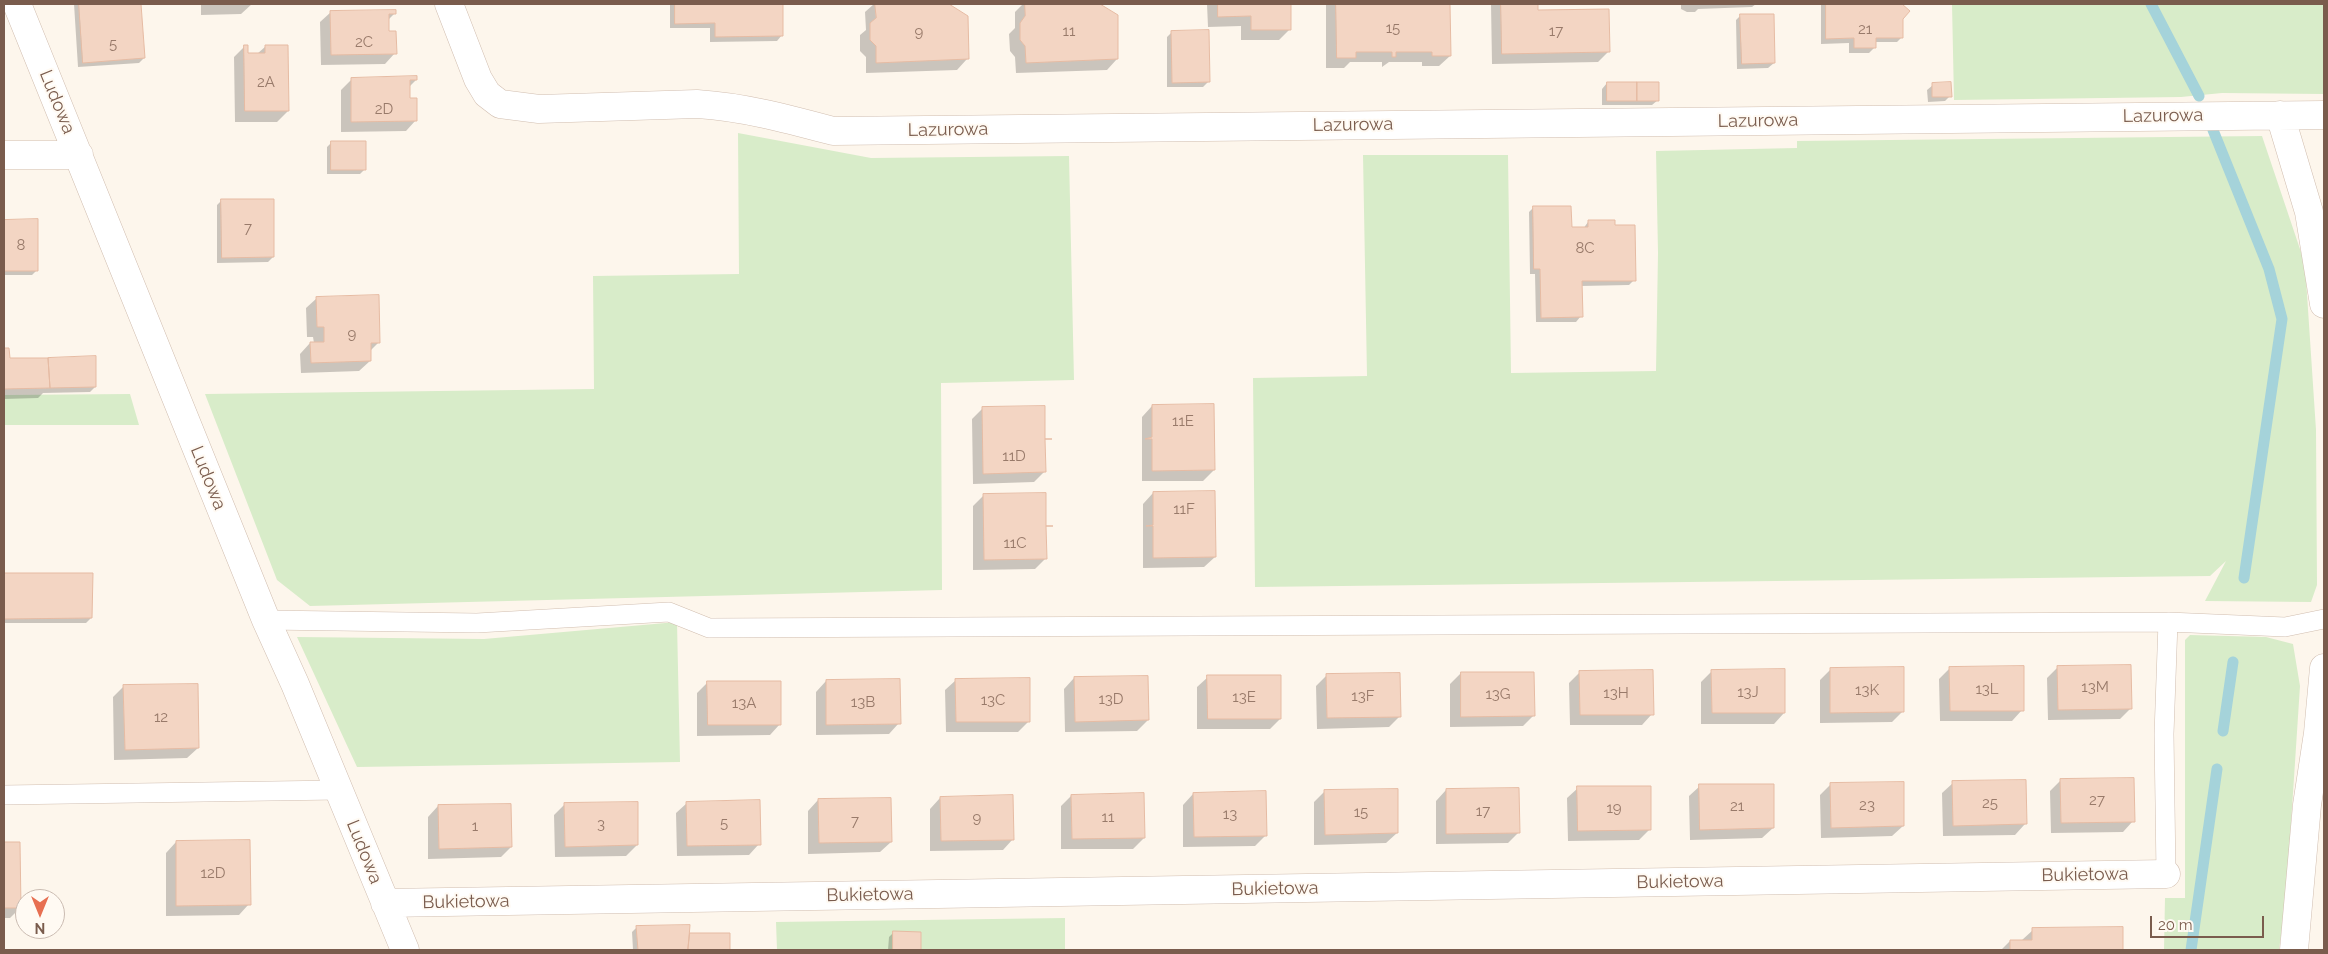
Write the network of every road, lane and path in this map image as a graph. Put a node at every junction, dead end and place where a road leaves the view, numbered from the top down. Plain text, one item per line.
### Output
1 (17, 4) edge
2 (448, 4) edge
3 (2280, 114) junction
4 (2324, 115) edge
5 (78, 154) junction
6 (4, 156) edge
7 (2324, 304) edge
8 (2324, 619) edge
9 (266, 620) junction
10 (2168, 622) junction
11 (2324, 668) edge
12 (338, 790) junction
13 (4, 795) edge
14 (2166, 874) joint
15 (385, 903) junction
16 (404, 950) edge
17 (2294, 950) edge

1 - 5 street, Ludowa
2 - 3 street, Lazurowa
3 - 4 street, Lazurowa
3 - 7 street
5 - 6 street
5 - 9 street, Ludowa
8 - 10 lane
9 - 10 lane
9 - 12 street, Ludowa
10 - 14 lane
11 - 17 street
12 - 13 lane
12 - 15 street, Ludowa
14 - 15 street, Bukietowa
15 - 16 street, Ludowa

